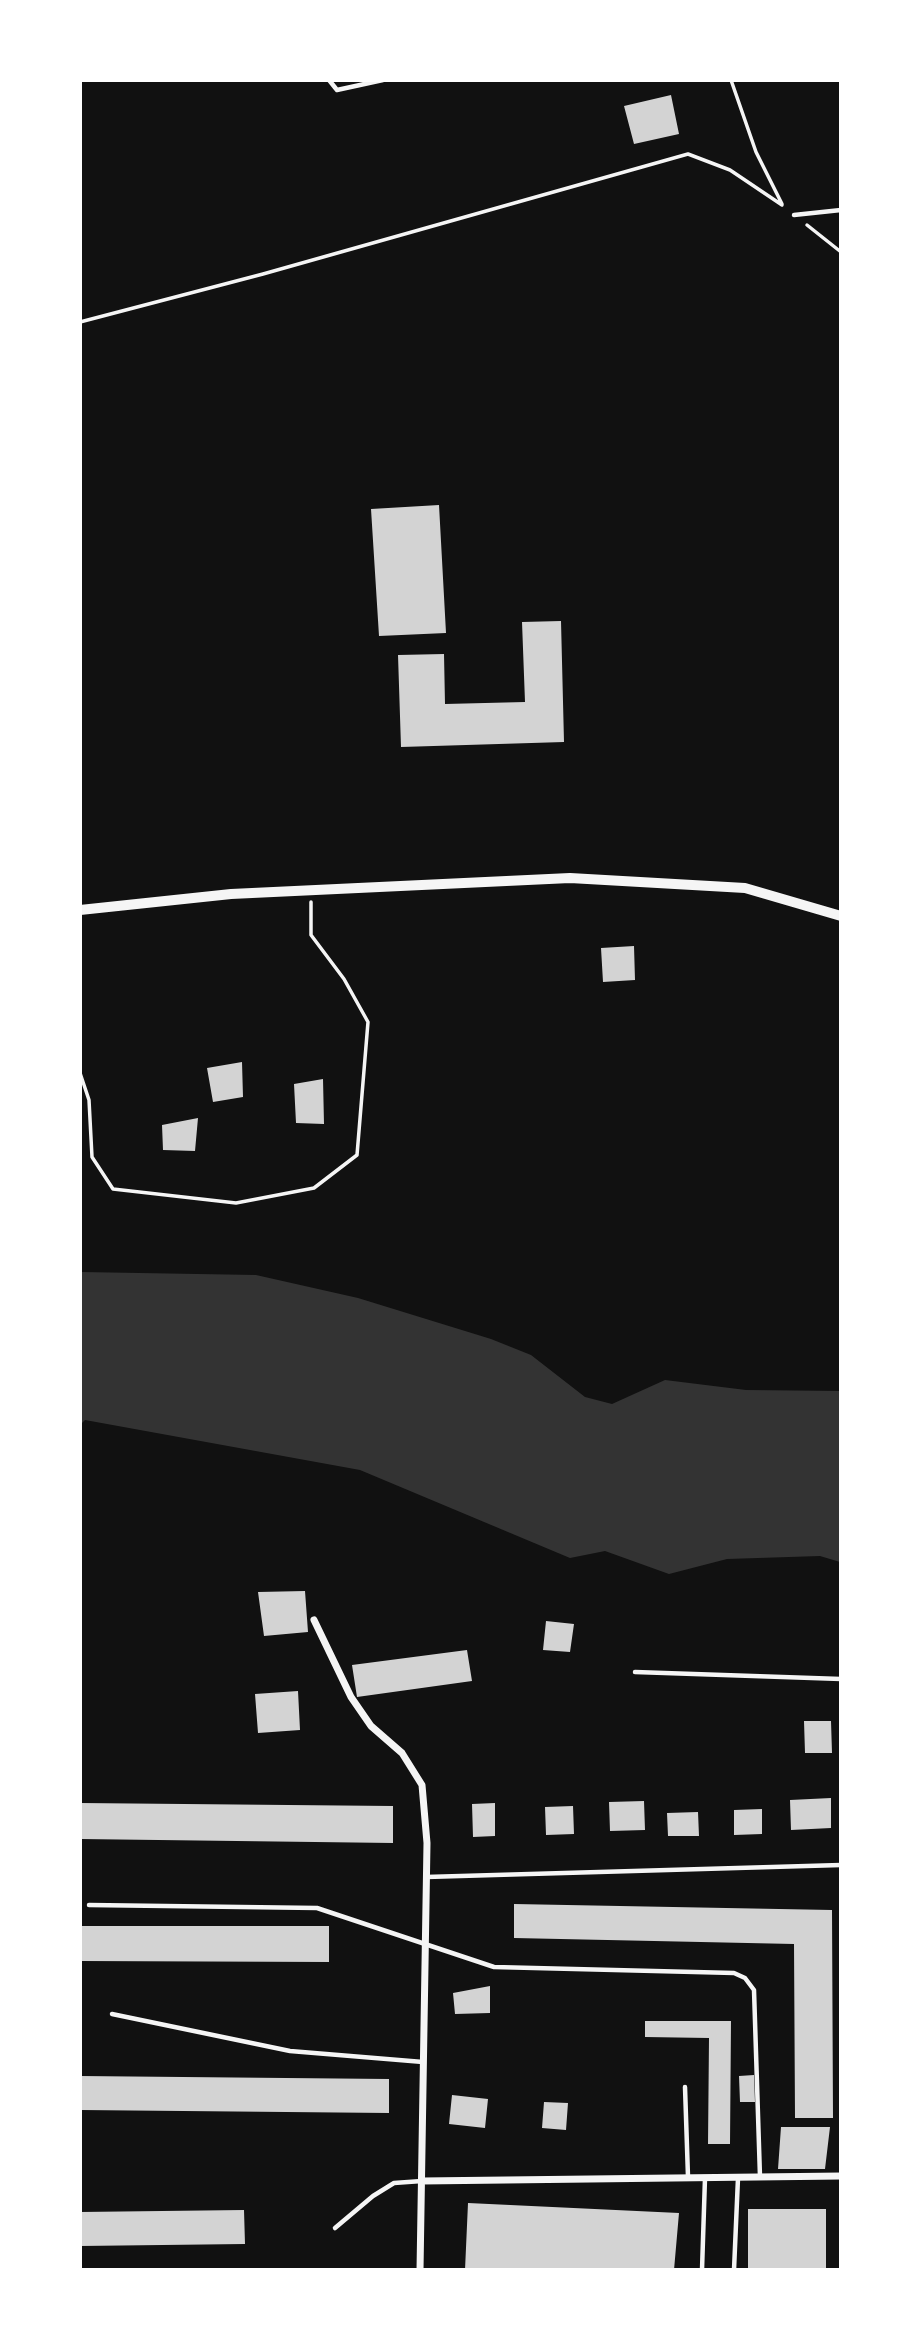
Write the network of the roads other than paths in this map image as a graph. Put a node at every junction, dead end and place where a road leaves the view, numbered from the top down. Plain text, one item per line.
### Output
1 (329, 80) edge
2 (383, 80) edge
3 (841, 210) edge
4 (794, 215) road end
5 (80, 910) edge
6 (841, 916) edge
7 (314, 1620) dead end
8 (635, 1672) dead end
9 (841, 1679) edge
10 (841, 1865) edge
11 (426, 1877) junction
12 (89, 1905) dead end
13 (425, 1942) junction
14 (112, 2014) dead end
15 (423, 2062) junction
16 (685, 2087) dead end
17 (841, 2176) edge
18 (760, 2177) junction
19 (688, 2178) junction
20 (705, 2178) junction
21 (738, 2178) junction
22 (422, 2181) junction
23 (335, 2228) dead end
24 (420, 2270) edge
25 (702, 2270) edge
26 (734, 2270) edge

1 - 2 lane
3 - 4 lane
5 - 6 street
7 - 11 street
8 - 9 lane
10 - 11 lane
11 - 13 street
12 - 13 lane
13 - 15 street
13 - 18 lane
14 - 15 lane
15 - 22 street
16 - 19 lane
17 - 18 street
18 - 21 street
19 - 20 street
19 - 22 street
20 - 21 street
20 - 25 lane
21 - 26 lane
22 - 23 lane
22 - 24 street

